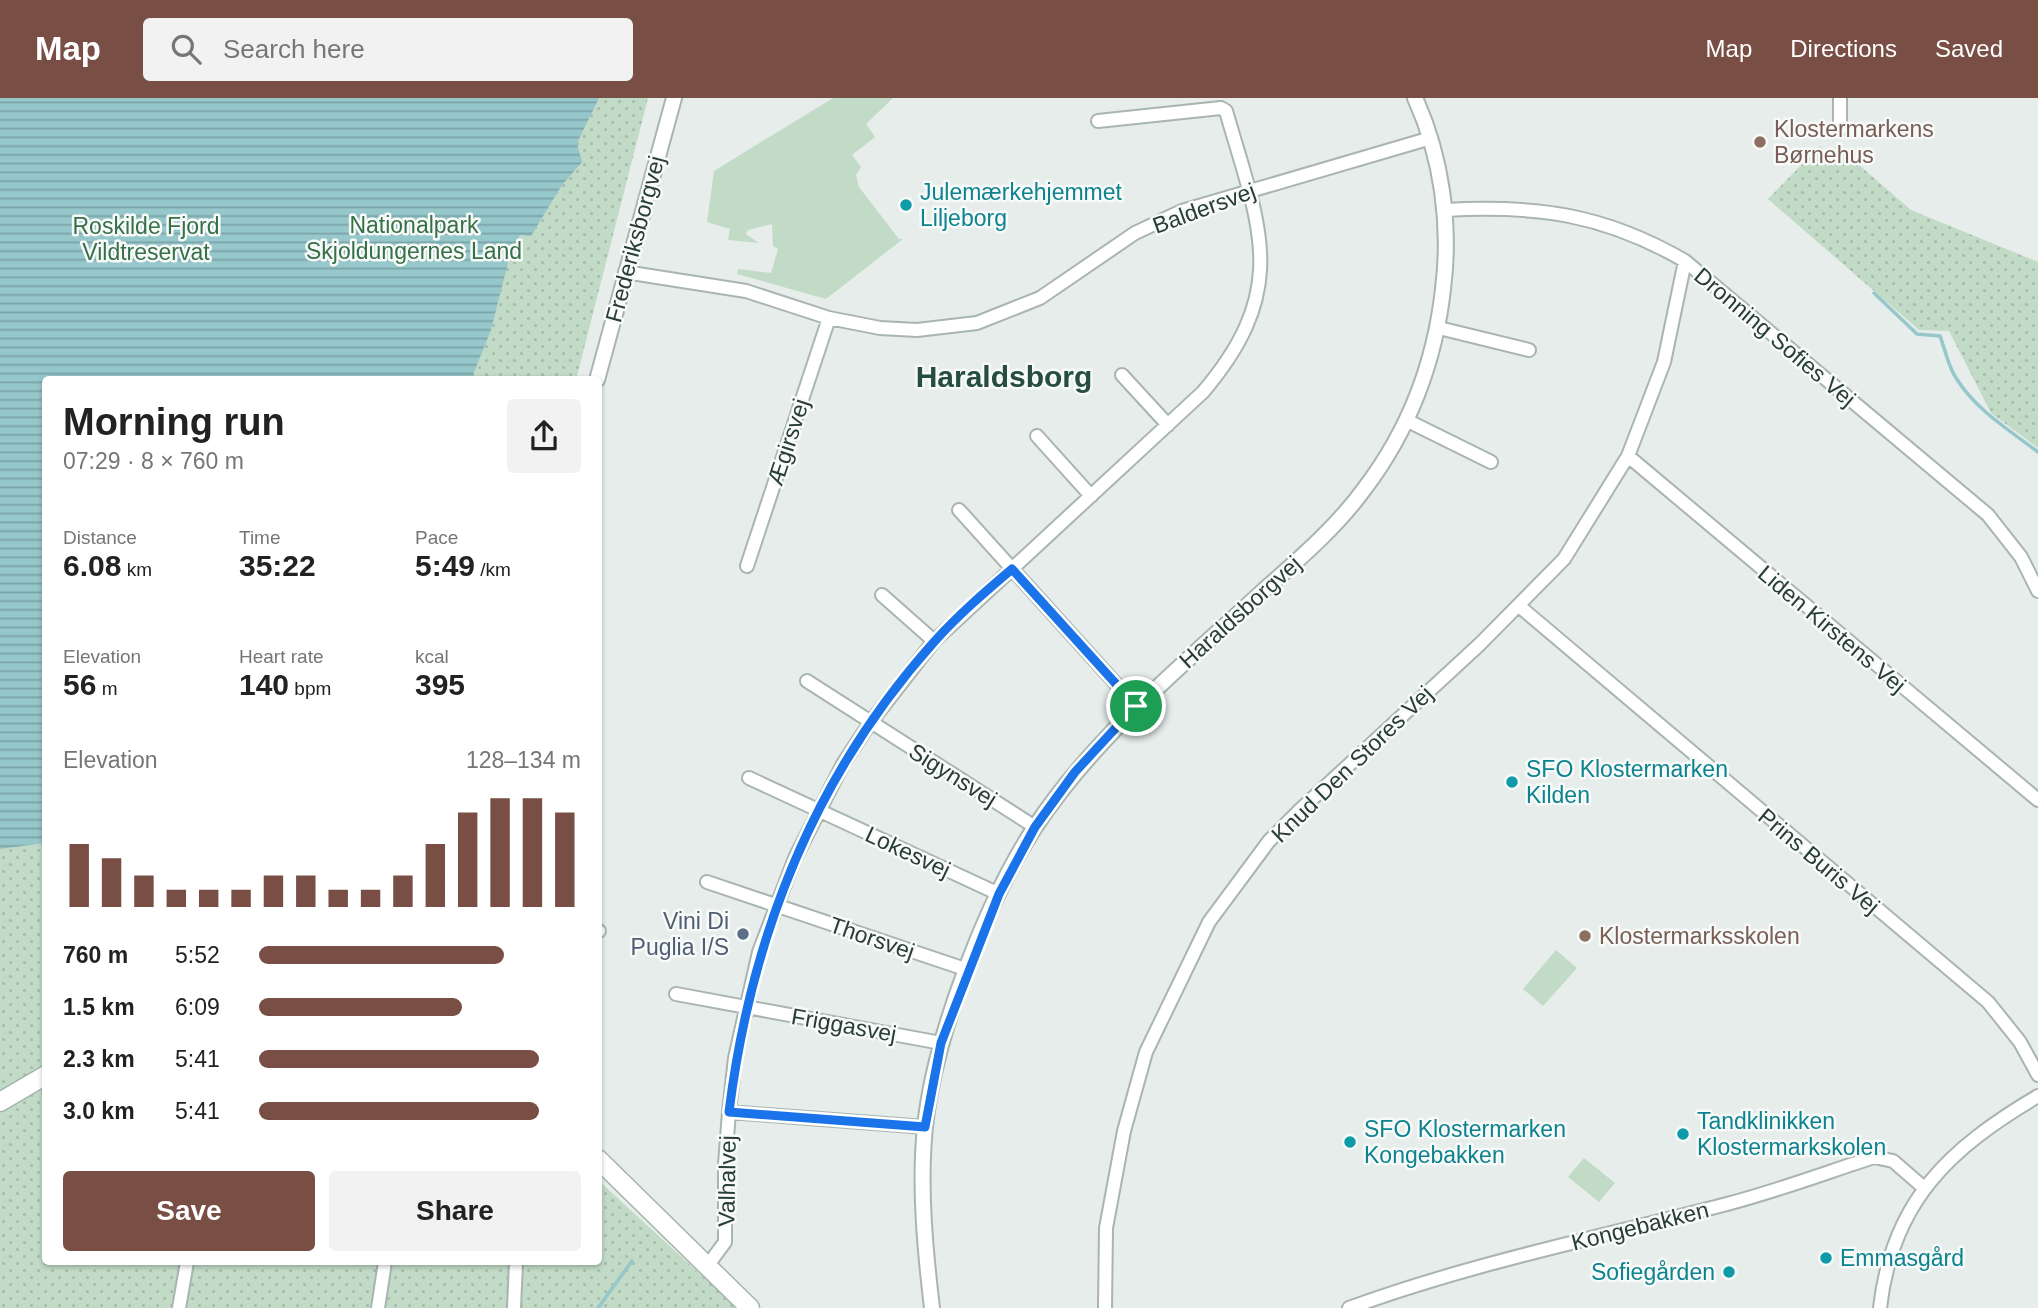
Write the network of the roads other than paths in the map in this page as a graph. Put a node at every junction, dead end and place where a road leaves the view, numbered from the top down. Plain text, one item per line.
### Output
1 (674, 98) edge
2 (1415, 98) edge
3 (1840, 98) edge
4 (1098, 121) dead end
5 (1840, 129) dead end
6 (1431, 138) junction
7 (1249, 190) junction
8 (1445, 210) junction
9 (1685, 261) junction
10 (625, 272) junction
11 (829, 318) junction
12 (1438, 328) junction
13 (1529, 350) dead end
14 (1122, 375) dead end
15 (598, 376) edge
16 (1406, 420) junction
17 (1168, 425) junction
18 (1037, 436) dead end
19 (1628, 456) junction
20 (1491, 462) dead end
21 (1091, 496) junction
22 (959, 510) dead end
23 (747, 566) dead end
24 (1012, 569) junction
25 (2038, 590) edge
26 (883, 595) dead end
27 (1519, 606) junction
28 (934, 641) junction
29 (807, 681) dead end
30 (1136, 706) junction
31 (870, 723) junction
32 (750, 778) dead end
33 (2038, 800) edge
34 (818, 811) junction
35 (1035, 827) junction
36 (707, 882) dead end
37 (999, 894) junction
38 (776, 905) junction
39 (968, 970) junction
40 (676, 994) dead end
41 (746, 1008) junction
42 (941, 1043) junction
43 (2038, 1075) edge
44 (42, 1076) edge
45 (2038, 1096) edge
46 (0, 1102) edge
47 (729, 1112) junction
48 (925, 1127) junction
49 (602, 1163) edge
50 (1923, 1187) junction
51 (186, 1265) edge
52 (385, 1265) edge
53 (516, 1265) edge
54 (708, 1265) junction
55 (178, 1308) edge
56 (378, 1308) edge
57 (514, 1308) edge
58 (750, 1308) edge
59 (932, 1308) edge
60 (1105, 1308) edge
61 (1349, 1308) edge
62 (1880, 1308) edge

1 - 10 street, Frederiksborgvej
2 - 6 street, Haraldsborgvej
3 - 5 street
4 - 7 street, Valhalvej
6 - 7 street, Baldersvej
6 - 8 street, Haraldsborgvej
7 - 11 street, Baldersvej
7 - 17 street, Valhalvej
8 - 9 street, Dronning Sofies Vej
8 - 12 street, Haraldsborgvej
9 - 19 street, Knud Den Stores Vej
9 - 25 street, Dronning Sofies Vej
10 - 11 street, Baldersvej
10 - 15 street, Frederiksborgvej
11 - 23 street, Ægirsvej
12 - 13 street
12 - 16 street, Haraldsborgvej
14 - 17 street
16 - 20 street
16 - 30 street, Haraldsborgvej
17 - 21 street, Valhalvej
18 - 21 street
19 - 27 street, Knud Den Stores Vej
19 - 33 street, Liden Kirstens Vej
21 - 24 street, Valhalvej
22 - 24 street
24 - 28 street, Valhalvej
24 - 30 street
26 - 28 street
27 - 43 street, Prins Buris Vej
27 - 60 street, Knud Den Stores Vej
28 - 31 street, Valhalvej
29 - 31 street
30 - 35 street, Haraldsborgvej
31 - 34 street, Valhalvej
31 - 35 street, Sigynsvej
32 - 34 street
34 - 37 street, Lokesvej
34 - 38 street, Valhalvej
35 - 37 street, Haraldsborgvej
36 - 38 street
37 - 39 street, Haraldsborgvej
38 - 39 street, Thorsvej
38 - 41 street, Valhalvej
39 - 42 street, Haraldsborgvej
40 - 41 street
41 - 42 street, Friggasvej
41 - 47 street, Valhalvej
42 - 48 street, Haraldsborgvej
44 - 46 main road
45 - 50 street
47 - 48 street
47 - 54 street, Valhalvej
48 - 59 street, Haraldsborgvej
49 - 54 main road
50 - 61 street, Kongebakken
50 - 62 street
51 - 55 street
52 - 56 street
53 - 57 street
54 - 58 main road

